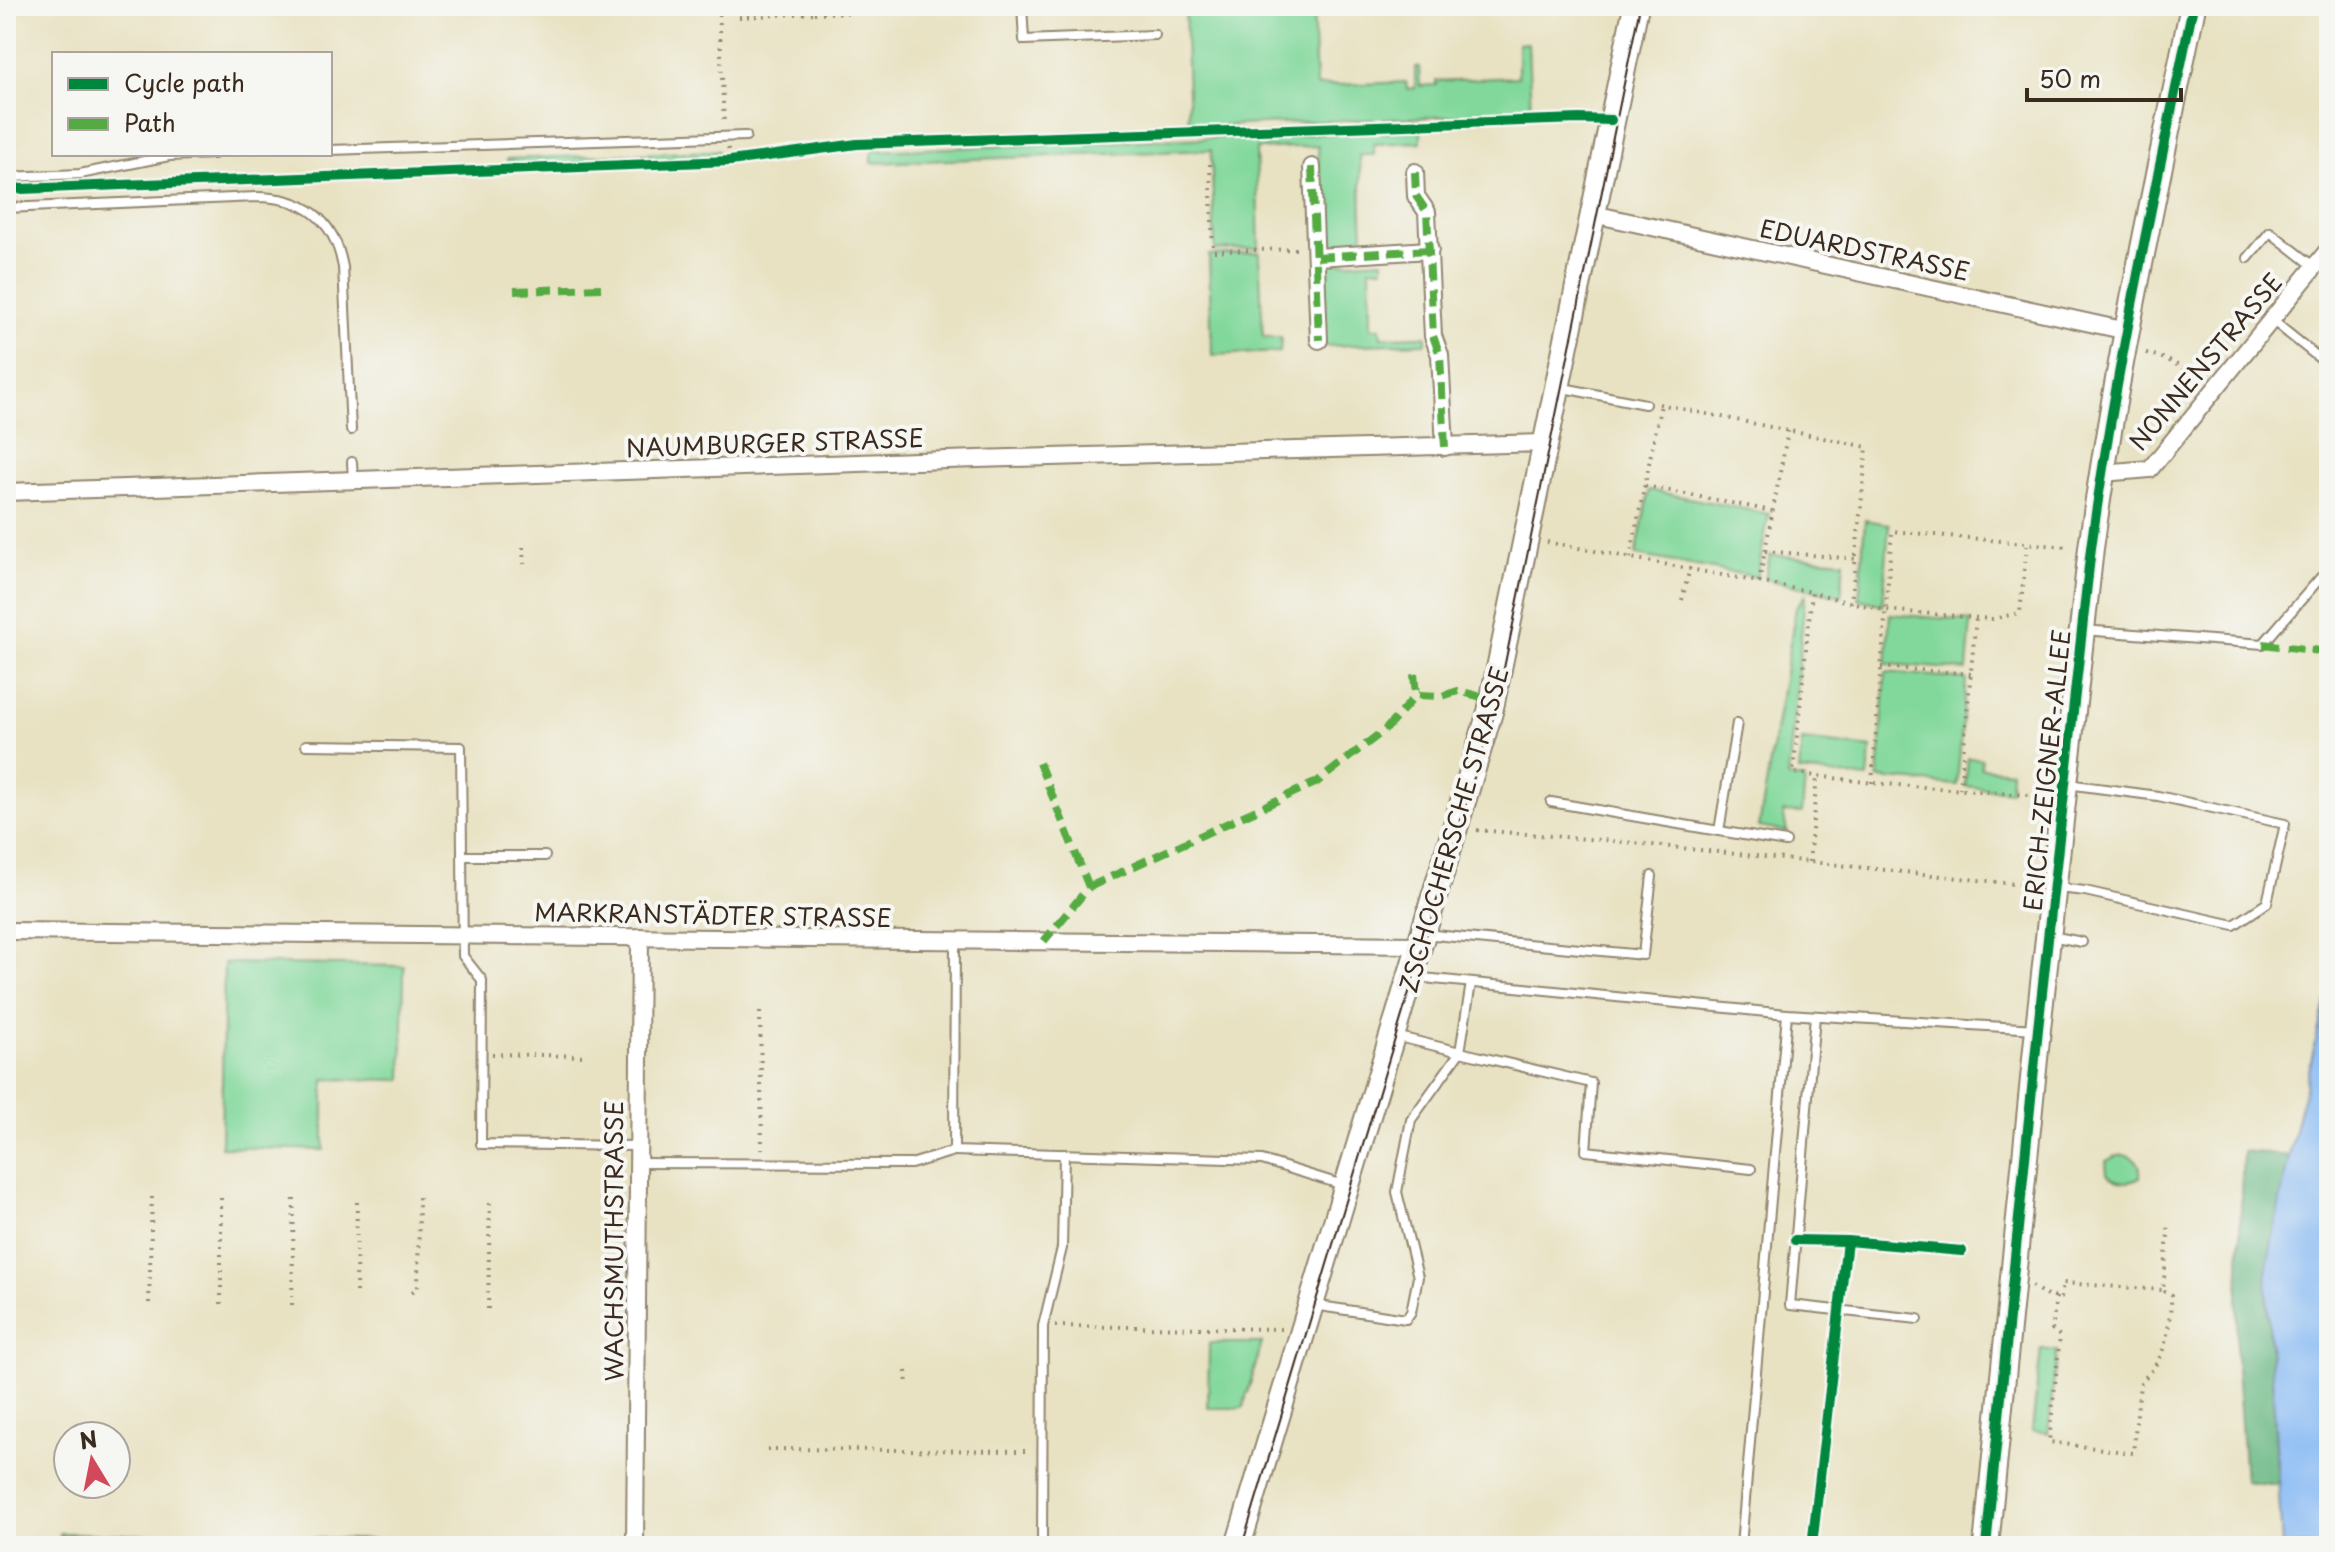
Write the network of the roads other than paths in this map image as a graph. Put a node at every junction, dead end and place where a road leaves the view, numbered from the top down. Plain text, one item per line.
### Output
1 (1022, 6) edge
2 (1636, 6) edge
3 (2193, 6) edge
4 (1155, 35) dead end
5 (746, 136) dead end
6 (332, 150) edge
7 (169, 156) edge
8 (1312, 167) dead end
9 (1415, 172) dead end
10 (6, 177) edge
11 (6, 208) edge
12 (1593, 214) junction
13 (2329, 249) edge
14 (1430, 250) junction
15 (1316, 252) junction
16 (2248, 258) dead end
17 (2315, 267) junction
18 (2272, 320) junction
19 (2127, 331) junction
20 (1319, 340) dead end
21 (2329, 366) edge
22 (1557, 387) junction
23 (1645, 404) dead end
24 (351, 430) dead end
25 (1546, 443) junction
26 (1445, 447) junction
27 (352, 462) dead end
28 (2102, 473) junction
29 (353, 480) junction
30 (6, 492) edge
31 (2321, 577) dead end
32 (2082, 630) junction
33 (1737, 723) dead end
34 (306, 745) dead end
35 (2064, 791) junction
36 (1551, 802) dead end
37 (1719, 831) junction
38 (1786, 842) dead end
39 (462, 856) junction
40 (545, 856) dead end
41 (1652, 876) dead end
42 (2053, 888) junction
43 (6, 931) edge
44 (463, 935) junction
45 (2048, 936) junction
46 (640, 937) junction
47 (1422, 939) junction
48 (955, 940) junction
49 (2082, 942) dead end
50 (1410, 977) junction
51 (1471, 983) junction
52 (1787, 1014) junction
53 (1815, 1016) junction
54 (2038, 1029) junction
55 (1393, 1036) junction
56 (1460, 1052) junction
57 (637, 1146) junction
58 (954, 1151) junction
59 (1064, 1154) junction
60 (637, 1163) junction
61 (1751, 1169) dead end
62 (1348, 1186) junction
63 (1847, 1241) dead end
64 (1312, 1305) junction
65 (1838, 1309) junction
66 (1918, 1319) dead end
67 (635, 1546) edge
68 (1042, 1546) edge
69 (1238, 1546) edge
70 (1741, 1546) edge
71 (1812, 1546) edge
72 (1986, 1546) edge

1 - 4 lane
2 - 12 main road, ZSCHOCHERSCHE STRASSE
3 - 19 main road, ERICH-ZEIGNER-ALLEE
5 - 6 lane
7 - 10 lane
8 - 15 street
9 - 14 street
11 - 24 lane
12 - 19 street, EDUARDSTRASSE
12 - 22 main road, ZSCHOCHERSCHE STRASSE
13 - 17 street, NONNENSTRASSE
14 - 15 street
14 - 26 street
15 - 20 street
16 - 17 lane
17 - 18 street, NONNENSTRASSE
18 - 21 lane
18 - 28 street, NONNENSTRASSE
19 - 28 main road, ERICH-ZEIGNER-ALLEE
22 - 23 lane
22 - 25 main road, ZSCHOCHERSCHE STRASSE
25 - 26 street, NAUMBURGER STRASSE
25 - 47 main road, ZSCHOCHERSCHE STRASSE
26 - 29 street, NAUMBURGER STRASSE
27 - 29 lane
28 - 32 main road, ERICH-ZEIGNER-ALLEE
29 - 30 street, NAUMBURGER STRASSE
31 - 32 lane
32 - 35 main road, ERICH-ZEIGNER-ALLEE
33 - 37 lane
34 - 39 lane
35 - 42 main road, ERICH-ZEIGNER-ALLEE
35 - 42 lane
36 - 37 lane
37 - 38 lane
39 - 40 lane
39 - 44 lane
41 - 47 lane
42 - 45 main road, ERICH-ZEIGNER-ALLEE
43 - 44 street, MARKRANSTÄDTER STRASSE
44 - 46 street, MARKRANSTÄDTER STRASSE
44 - 57 lane
45 - 49 lane
45 - 54 main road, ERICH-ZEIGNER-ALLEE
46 - 48 street, MARKRANSTÄDTER STRASSE
46 - 57 street, WACHSMUTHSTRASSE
47 - 48 street, MARKRANSTÄDTER STRASSE
47 - 50 main road, ZSCHOCHERSCHE STRASSE
48 - 58 lane
50 - 51 lane
50 - 55 main road, ZSCHOCHERSCHE STRASSE
51 - 52 lane
51 - 56 lane
52 - 53 lane
52 - 70 lane
53 - 54 lane
53 - 65 lane
54 - 72 main road, ERICH-ZEIGNER-ALLEE
55 - 56 lane
55 - 62 main road, ZSCHOCHERSCHE STRASSE
56 - 61 lane
56 - 64 lane
57 - 60 street, WACHSMUTHSTRASSE
58 - 59 lane
58 - 60 lane
59 - 62 lane
59 - 68 lane
60 - 67 street, WACHSMUTHSTRASSE
62 - 64 main road, ZSCHOCHERSCHE STRASSE
63 - 65 lane
64 - 69 main road, ZSCHOCHERSCHE STRASSE
65 - 66 lane
65 - 71 lane

